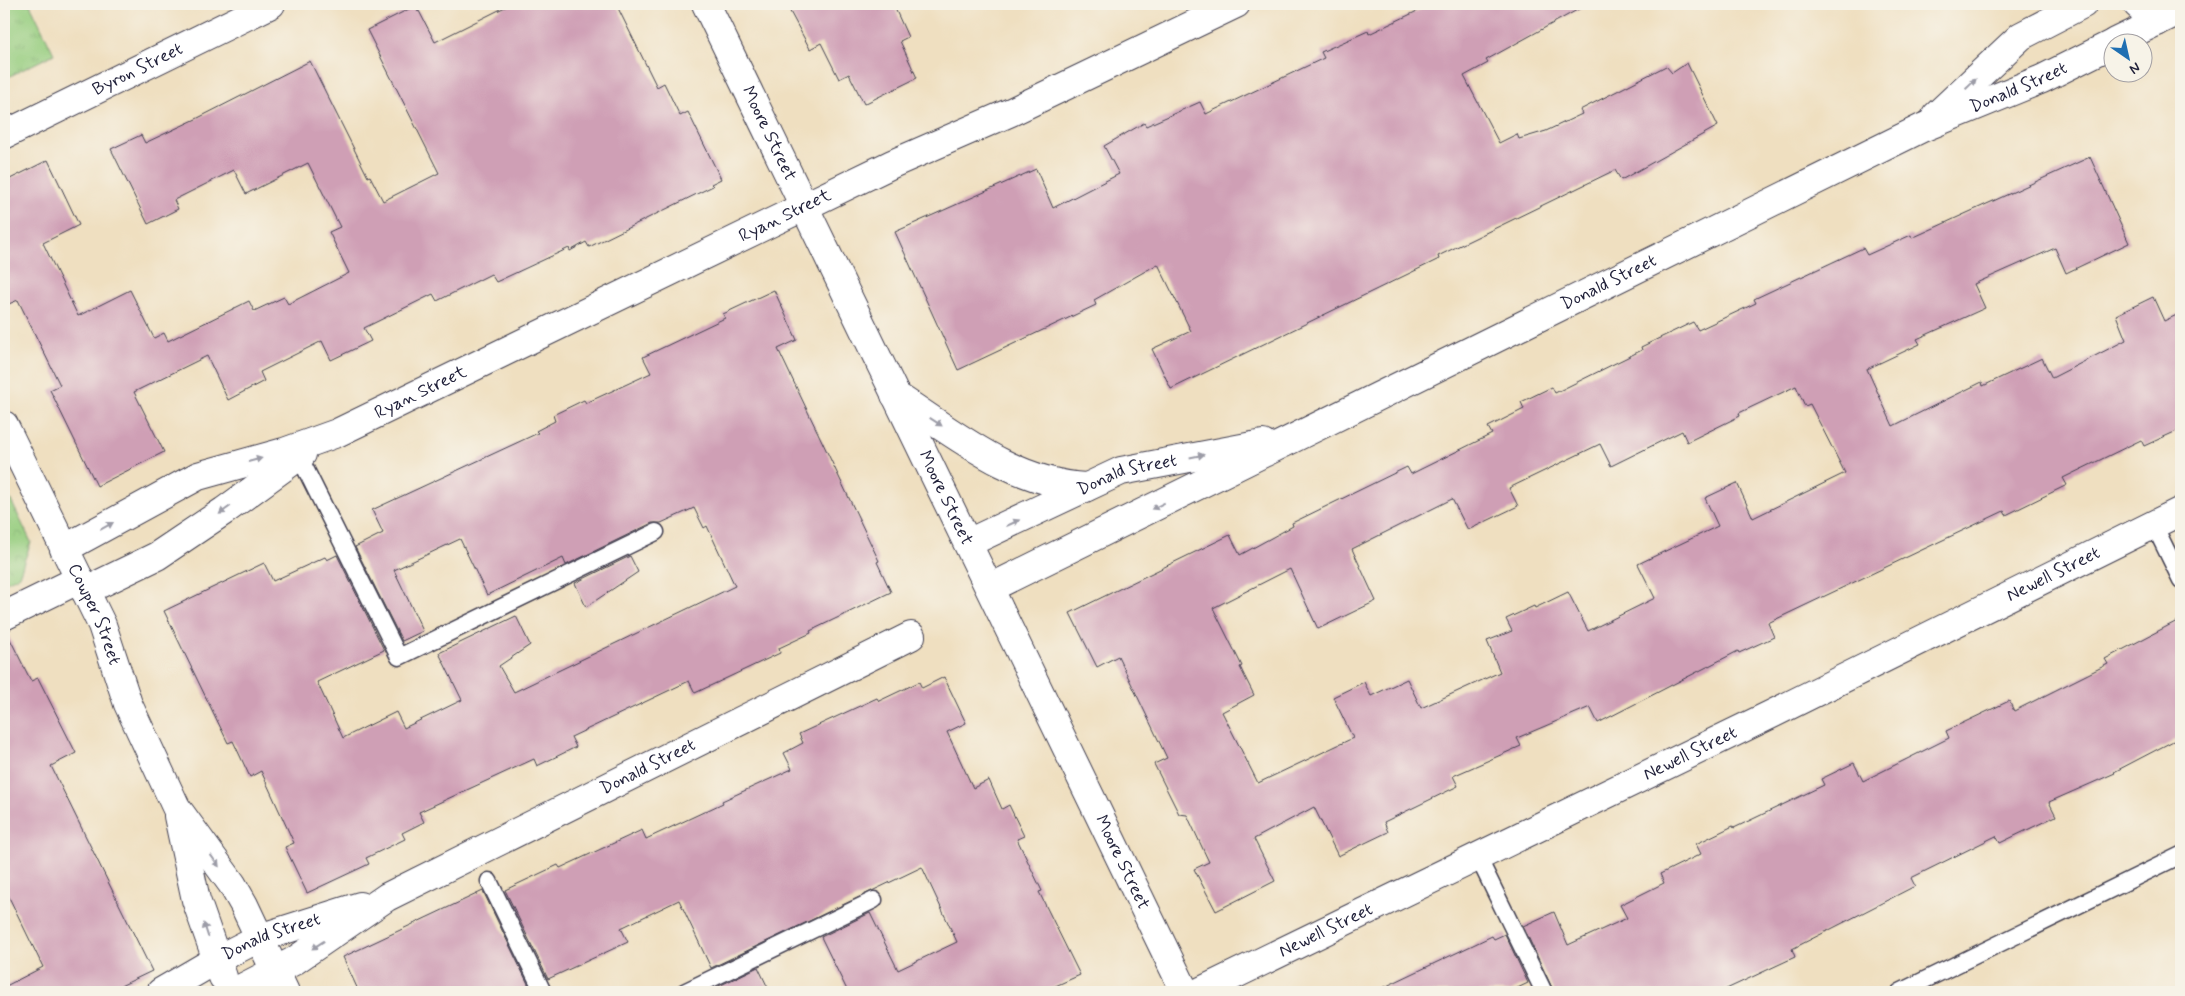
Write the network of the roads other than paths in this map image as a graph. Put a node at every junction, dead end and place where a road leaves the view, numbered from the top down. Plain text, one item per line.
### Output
1 (271, 4) edge
2 (706, 4) edge
3 (1236, 4) edge
4 (2083, 4) edge
5 (2137, 4) edge
6 (2181, 10) edge
7 (2156, 13) edge
8 (2129, 32) edge
9 (2102, 49) edge
10 (1922, 128) junction
11 (4, 135) edge
12 (805, 206) junction
13 (895, 395) junction
14 (4, 425) edge
15 (337, 433) junction
16 (1296, 438) junction
17 (299, 456) junction
18 (1086, 487) junction
19 (2181, 511) edge
20 (2154, 525) junction
21 (656, 532) dead end
22 (968, 543) junction
23 (64, 549) junction
24 (2181, 580) edge
25 (82, 585) junction
26 (990, 588) junction
27 (4, 616) edge
28 (911, 636) dead end
29 (176, 807) junction
30 (2181, 855) edge
31 (1478, 857) junction
32 (489, 881) dead end
33 (387, 897) junction
34 (874, 900) dead end
35 (259, 938) junction
36 (216, 960) junction
37 (280, 981) edge
38 (161, 992) edge
39 (229, 992) edge
40 (234, 992) edge
41 (543, 992) edge
42 (684, 992) edge
43 (1185, 992) edge
44 (1199, 992) edge
45 (1544, 992) edge
46 (1900, 992) edge

1 - 11 street, Byron Street
2 - 12 street, Moore Street
3 - 12 street, Ryan Street
10 -> 4 street, Donald Street
5 - 7 street
6 - 7 street, Donald Street
7 - 8 street, Donald Street
9 - 10 street, Donald Street
10 - 16 street, Donald Street
12 - 13 street, Moore Street
12 - 15 street, Ryan Street
13 -> 18 street
13 - 22 street, Moore Street
14 - 23 street, Cowper Street
15 - 17 street, Ryan Street
23 -> 15 street, Ryan Street
18 -> 16 street, Donald Street
16 -> 26 street, Donald Street
17 - 21 lane
17 -> 25 street, Ryan Street
22 -> 18 street, Donald Street
19 - 20 street, Newell Street
20 - 24 lane
20 - 31 street, Newell Street
22 - 26 street, Moore Street
23 - 25 street, Cowper Street
25 - 27 street, Ryan Street
25 - 29 street, Cowper Street
26 - 43 street, Moore Street
28 - 33 street, Donald Street
29 -> 35 street, Cowper Street
36 -> 29 street, Cowper Street
30 - 46 lane
31 - 44 street, Newell Street
31 - 45 lane
32 - 41 lane
33 - 35 street, Donald Street
33 -> 37 street, Donald Street
34 - 42 lane
35 - 36 street, Donald Street
35 - 37 street, Cowper Street
36 - 38 street, Donald Street
36 - 39 street, Cowper Street
37 - 40 street, Donald Street

